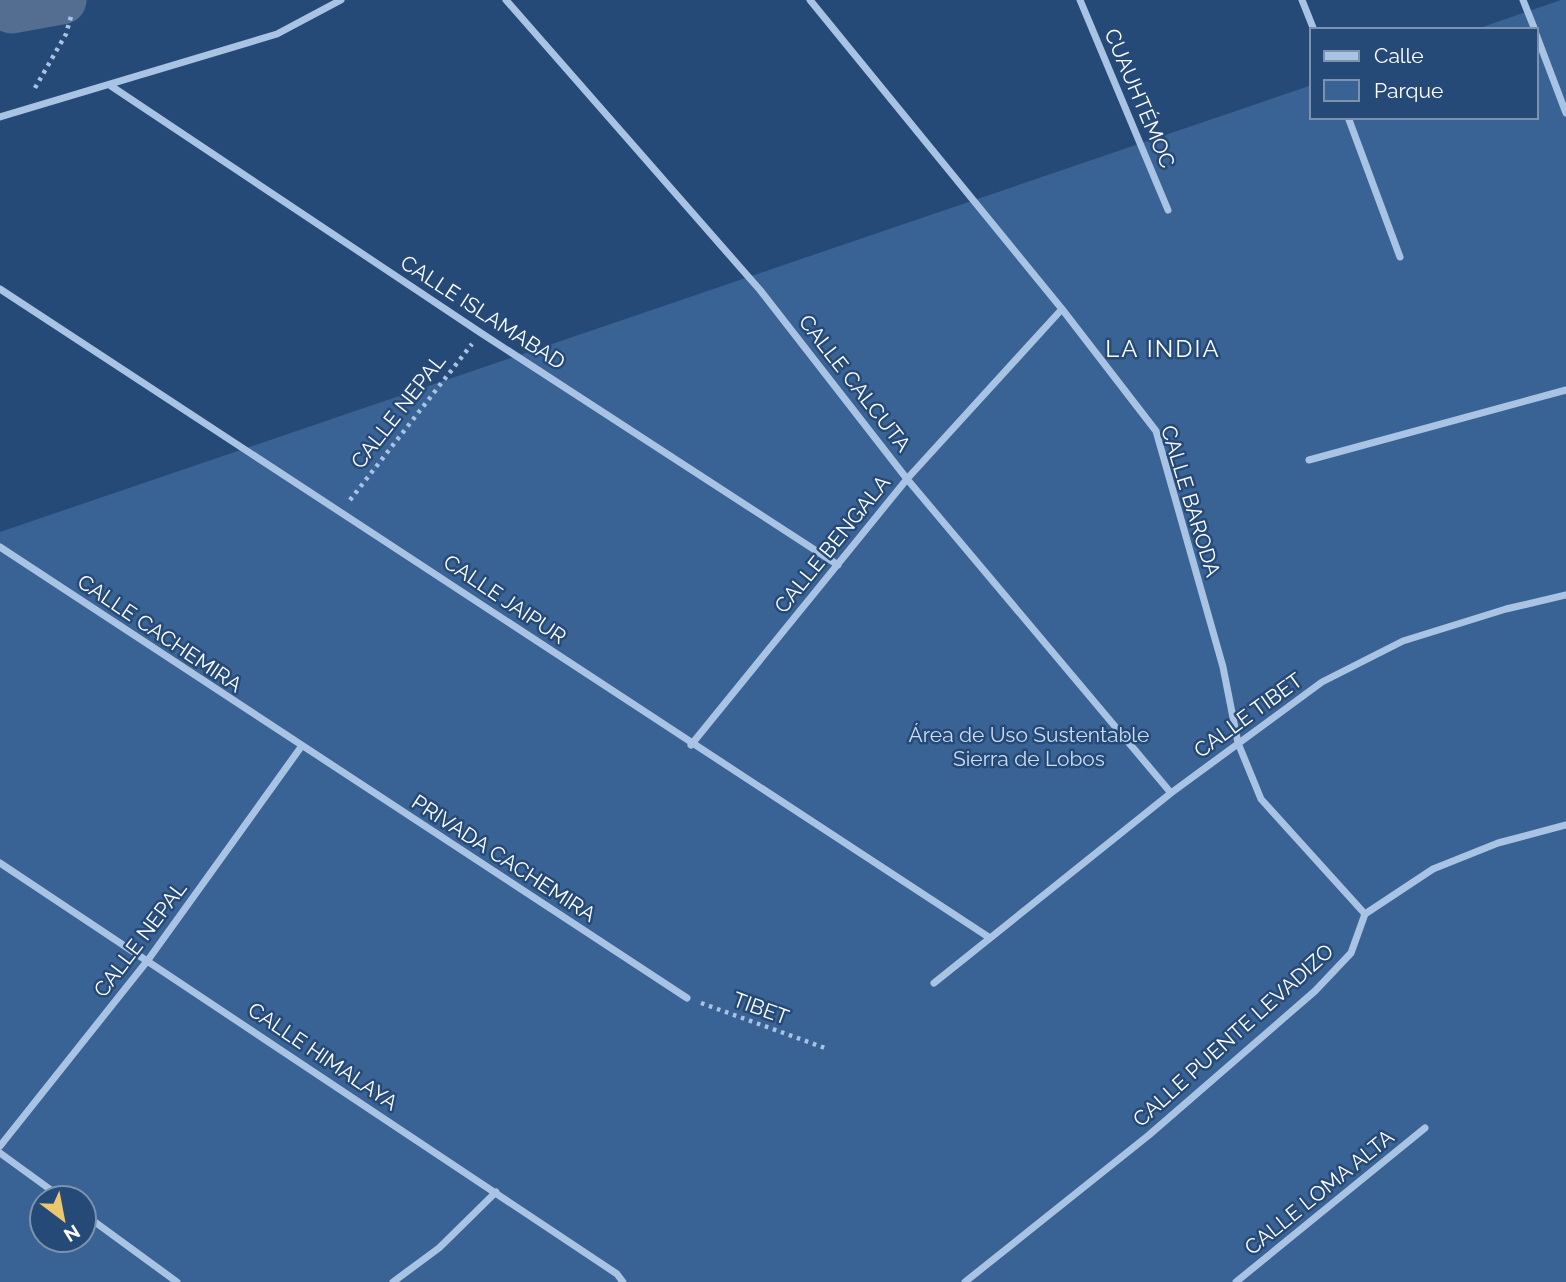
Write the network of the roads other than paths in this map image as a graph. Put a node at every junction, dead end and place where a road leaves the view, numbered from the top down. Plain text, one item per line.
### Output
1 (341, 0) edge
2 (506, 0) edge
3 (810, 0) edge
4 (1080, 0) edge
5 (1302, 0) edge
6 (1523, 0) edge
7 (1313, 28) edge
8 (1534, 28) edge
9 (1538, 40) edge
10 (111, 86) junction
11 (1566, 113) edge
12 (0, 117) edge
13 (1350, 119) edge
14 (1168, 209) dead end
15 (1400, 257) dead end
16 (0, 289) edge
17 (1062, 309) junction
18 (1566, 390) edge
19 (1309, 460) dead end
20 (907, 479) junction
21 (0, 547) edge
22 (838, 565) junction
23 (1566, 595) edge
24 (1237, 743) junction
25 (691, 745) junction
26 (302, 747) junction
27 (1171, 793) junction
28 (1566, 825) edge
29 (0, 863) edge
30 (1365, 914) junction
31 (990, 938) junction
32 (148, 960) junction
33 (934, 983) dead end
34 (687, 998) road end
35 (1425, 1128) dead end
36 (0, 1146) edge
37 (0, 1153) edge
38 (43, 1184) edge
39 (496, 1192) junction
40 (98, 1224) edge
41 (177, 1282) edge
42 (393, 1282) edge
43 (623, 1282) edge
44 (965, 1282) edge
45 (1236, 1282) edge

1 - 10 street
2 - 20 street, CALLE CALCUTA
3 - 17 street, CALLE BARODA
4 - 14 street, CUAUHTÉMOC
5 - 7 street
6 - 8 street
9 - 11 street
10 - 12 street
10 - 22 street, CALLE ISLAMABAD
13 - 15 street
16 - 25 street, CALLE JAIPUR
17 - 20 street, CALLE BENGALA
17 - 24 street, CALLE BARODA
18 - 19 street
20 - 22 street, CALLE BENGALA
20 - 27 street, CALLE CALCUTA
21 - 26 street, CALLE CACHEMIRA
22 - 25 street, CALLE BENGALA
23 - 24 street, CALLE TIBET
24 - 27 street, CALLE TIBET
24 - 30 street, CALLE BARODA
25 - 31 street, CALLE JAIPUR
26 - 32 street, CALLE NEPAL
26 - 34 street, PRIVADA CACHEMIRA
27 - 31 street, CALLE TIBET
28 - 30 street
29 - 32 street, CALLE HIMALAYA
30 - 44 street, CALLE PUENTE LEVADIZO
31 - 33 street, CALLE TIBET
32 - 36 street, CALLE NEPAL
32 - 39 street, CALLE HIMALAYA
35 - 45 street, CALLE LOMA ALTA
37 - 38 street
39 - 42 street
39 - 43 street, CALLE HIMALAYA
40 - 41 street

